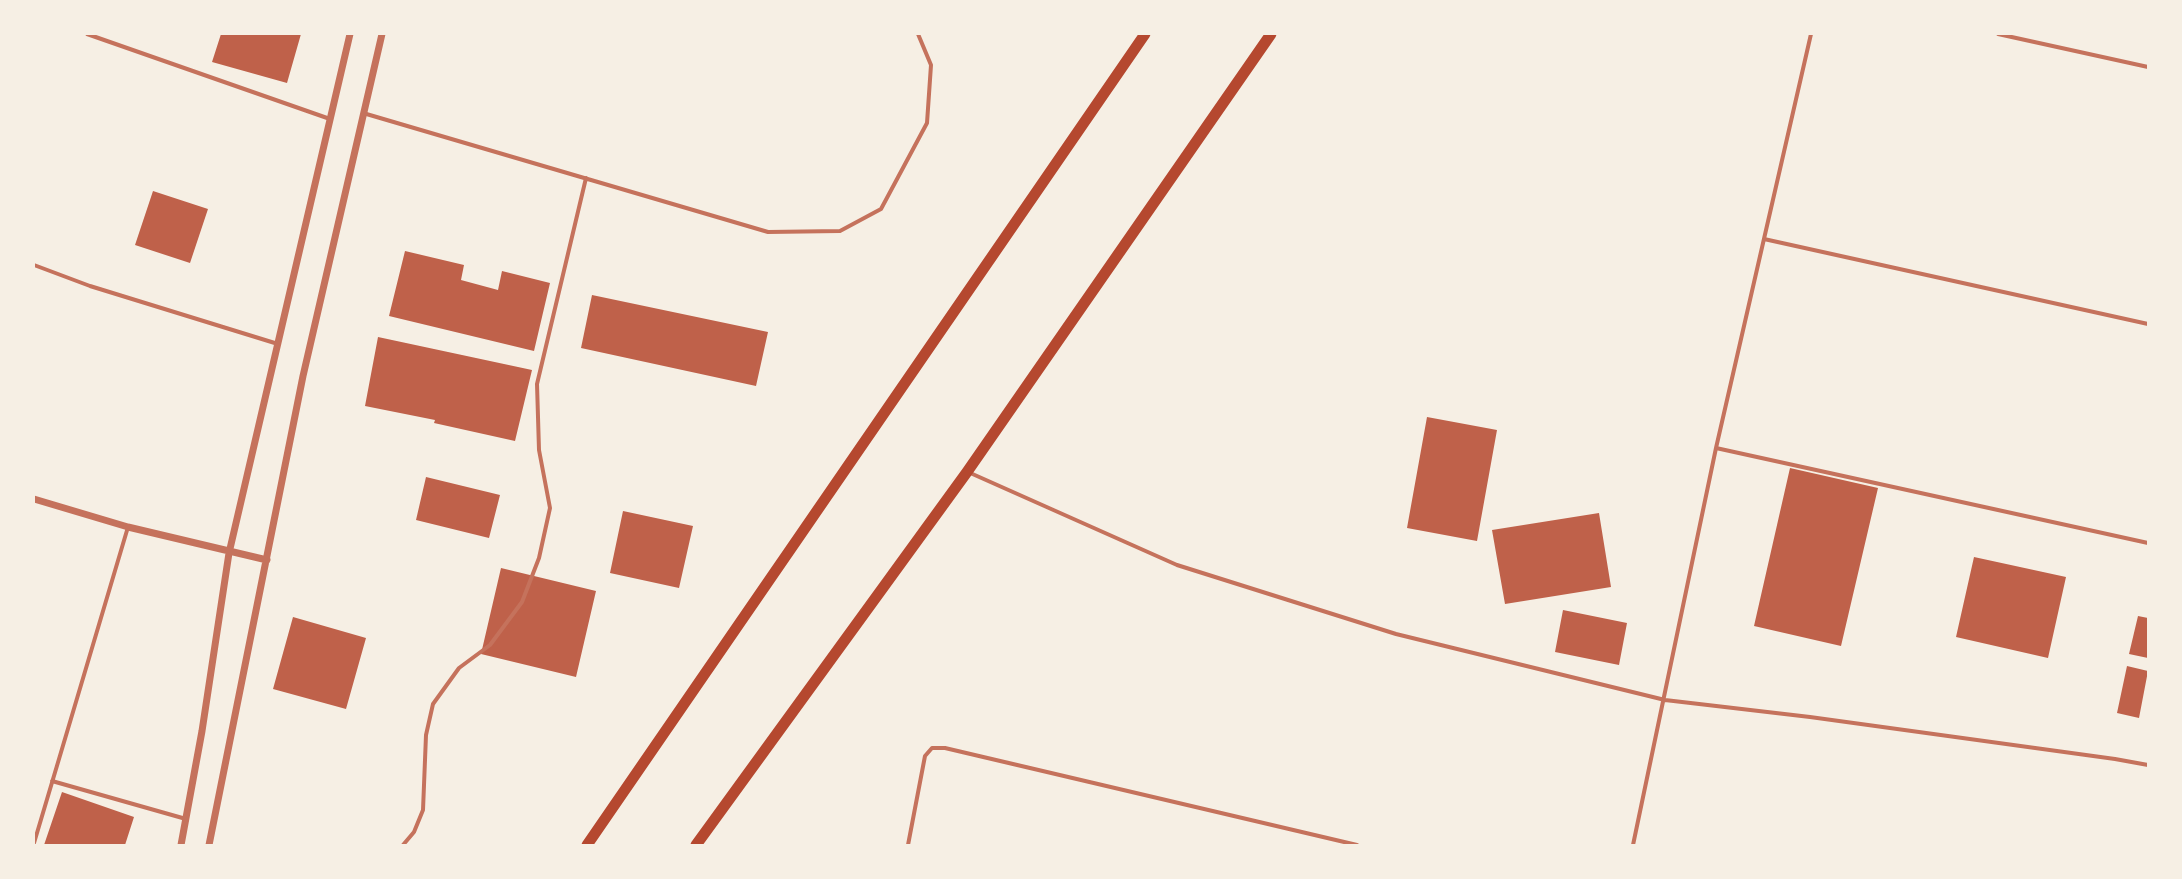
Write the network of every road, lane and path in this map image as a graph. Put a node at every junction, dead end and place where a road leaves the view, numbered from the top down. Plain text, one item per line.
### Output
1 (87, 34) edge
2 (350, 34) edge
3 (382, 34) edge
4 (918, 34) edge
5 (1145, 34) edge
6 (1272, 34) edge
7 (1811, 34) edge
8 (1998, 34) edge
9 (2148, 67) edge
10 (363, 113) junction
11 (330, 119) junction
12 (586, 178) junction
13 (1764, 239) junction
14 (34, 265) edge
15 (2148, 324) edge
16 (278, 344) junction
17 (1716, 448) junction
18 (968, 472) junction
19 (34, 499) edge
20 (128, 527) junction
21 (2148, 543) edge
22 (229, 553) junction
23 (267, 560) junction
24 (1665, 700) junction
25 (2148, 766) edge
26 (52, 781) junction
27 (186, 819) junction
28 (34, 843) edge
29 (181, 845) edge
30 (209, 845) edge
31 (403, 845) edge
32 (587, 845) edge
33 (696, 845) edge
34 (908, 845) edge
35 (1357, 845) edge
36 (1633, 845) edge

1 - 11 street
2 - 11 street
3 - 10 street
4 - 12 street
5 - 32 highway
6 - 18 highway
7 - 13 street
8 - 9 street
10 - 12 street
10 - 23 street
11 - 16 street
12 - 31 street
13 - 15 street
13 - 17 street
14 - 16 street
16 - 22 street
17 - 21 street
17 - 24 street
18 - 24 street
18 - 33 highway
19 - 20 street
20 - 22 street
20 - 26 street
22 - 23 street
22 - 27 street
23 - 30 street
24 - 25 street
24 - 36 street
26 - 27 street
26 - 28 street
27 - 29 street
34 - 35 street

